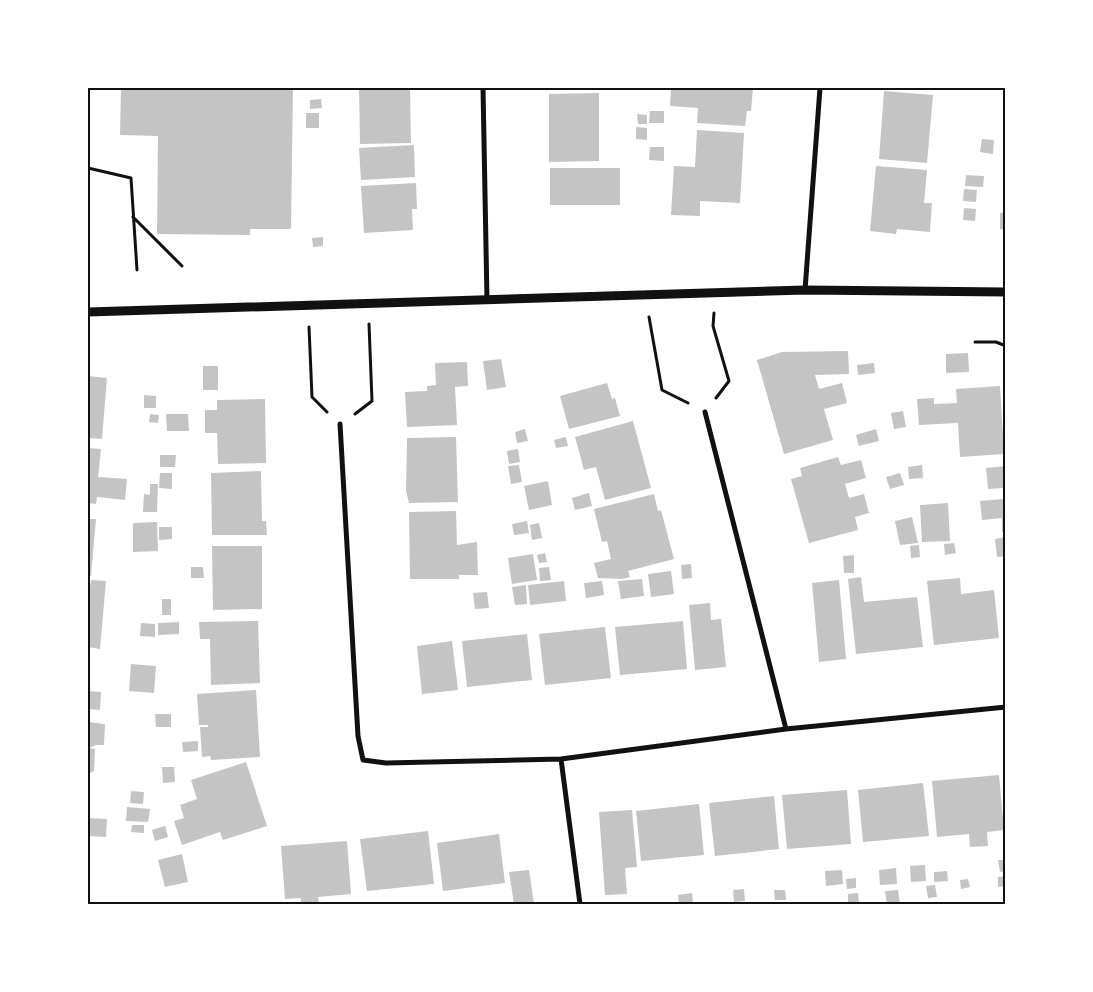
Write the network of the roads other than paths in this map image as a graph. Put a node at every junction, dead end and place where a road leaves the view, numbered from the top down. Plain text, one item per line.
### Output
1 (483, 88) edge
2 (820, 88) edge
3 (805, 290) junction
4 (1006, 292) edge
5 (488, 301) junction
6 (88, 312) edge
7 (705, 412) road end
8 (340, 424) road end
9 (1006, 707) edge
10 (786, 729) junction
11 (561, 758) junction
12 (580, 904) edge

1 - 5 street
2 - 3 street
3 - 4 street
3 - 5 street
5 - 6 street
7 - 10 street
8 - 11 street
9 - 10 street
10 - 11 street
11 - 12 street

